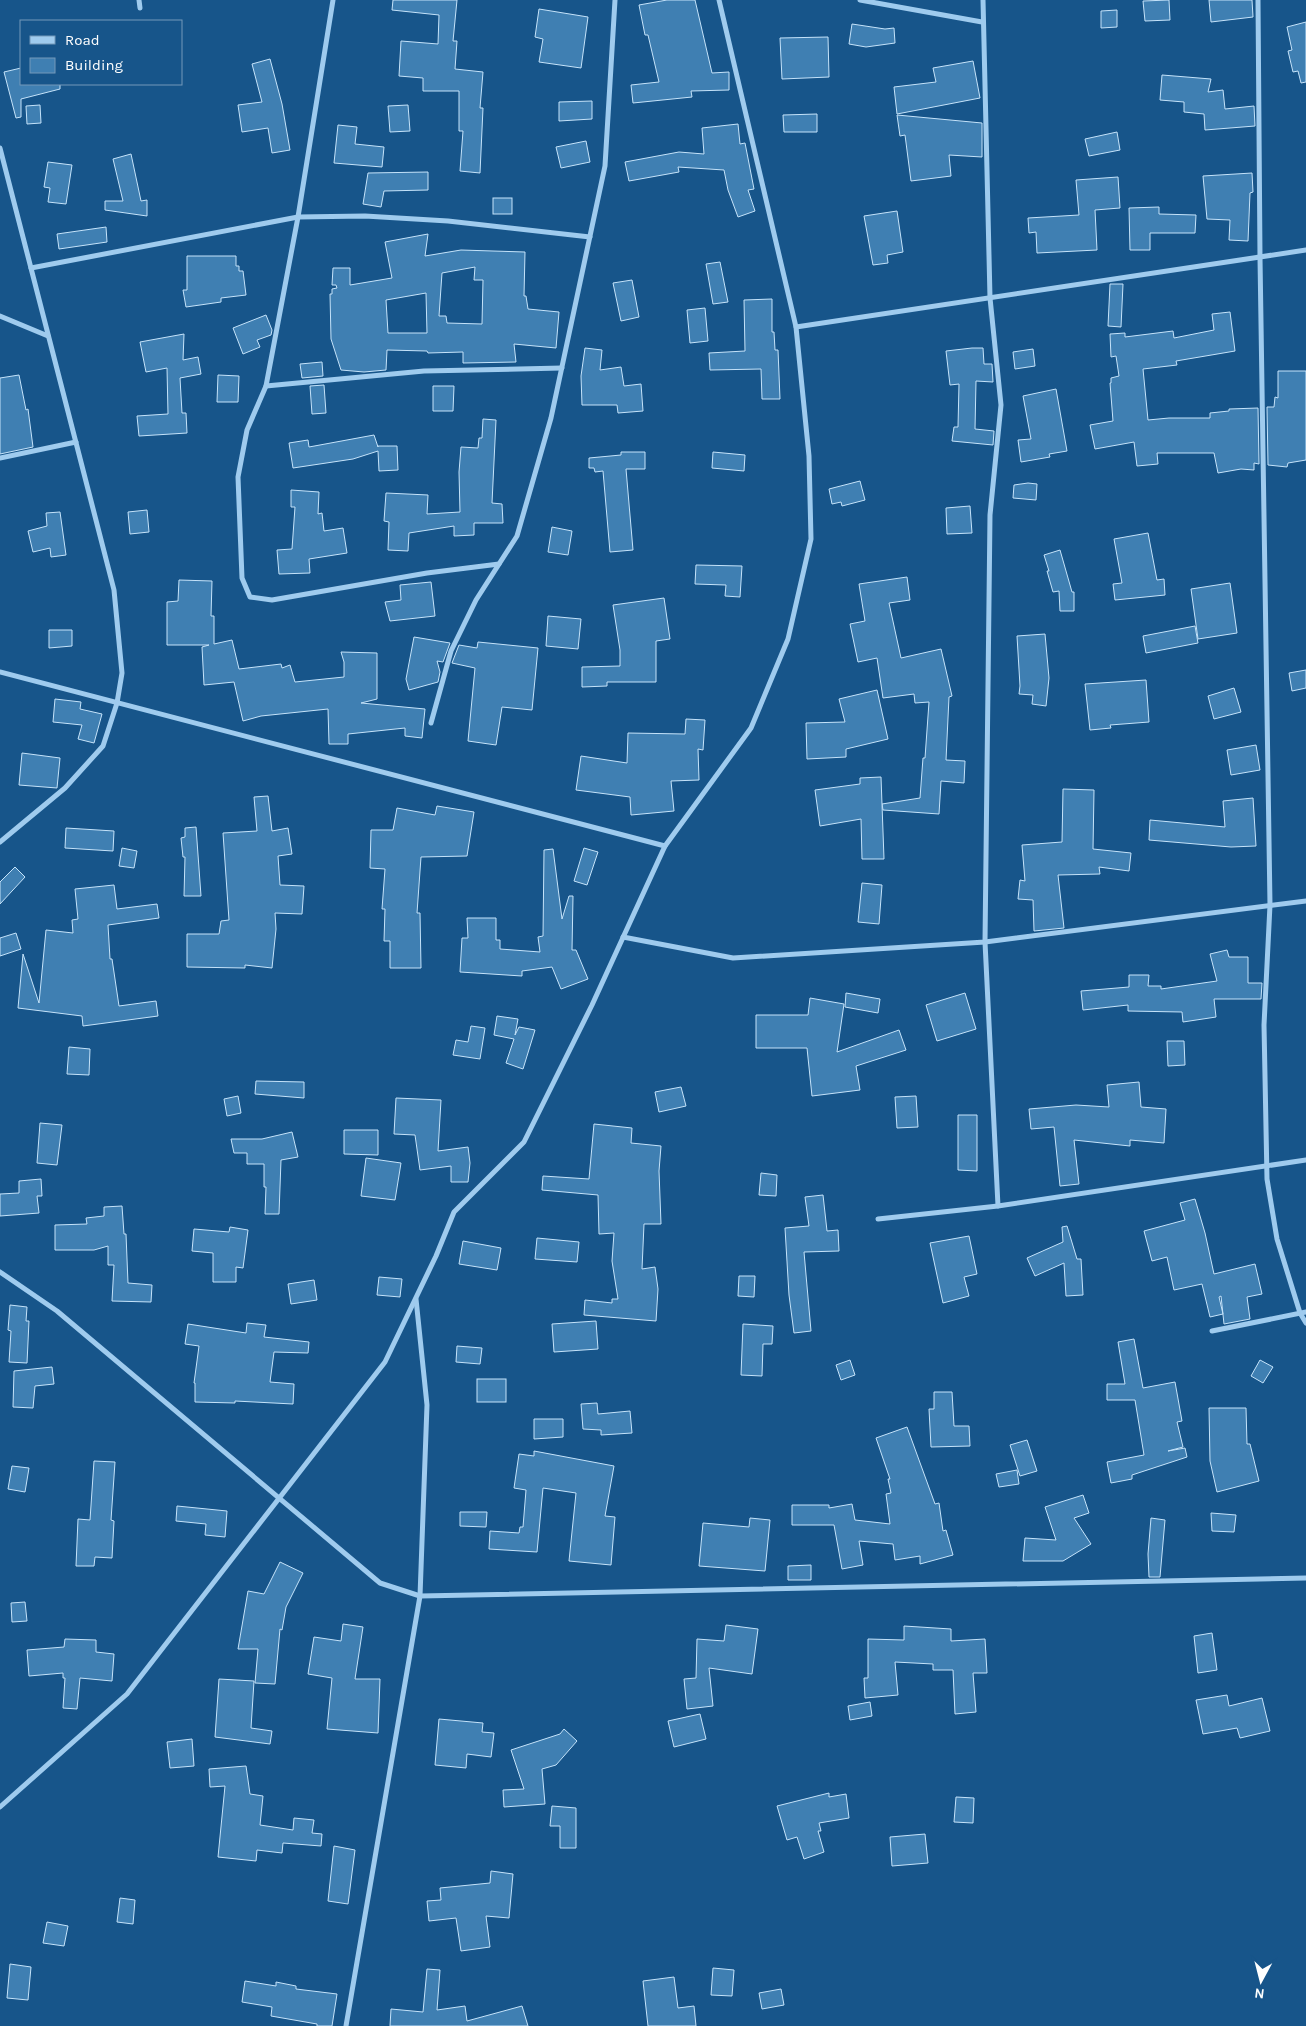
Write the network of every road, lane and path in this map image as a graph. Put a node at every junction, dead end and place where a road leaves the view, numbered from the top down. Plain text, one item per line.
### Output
1 (139, 0) edge
2 (333, 0) edge
3 (615, 0) edge
4 (719, 0) edge
5 (860, 0) edge
6 (983, 0) edge
7 (1258, 0) edge
8 (140, 8) dead end
9 (982, 22) junction
10 (0, 148) edge
11 (298, 217) junction
12 (590, 237) junction
13 (1306, 250) edge
14 (1260, 258) junction
15 (31, 268) junction
16 (990, 298) junction
17 (0, 316) edge
18 (796, 326) junction
19 (48, 336) junction
20 (562, 368) junction
21 (266, 386) junction
22 (76, 442) junction
23 (0, 458) edge
24 (499, 564) junction
25 (0, 672) edge
26 (117, 703) junction
27 (431, 723) dead end
28 (0, 842) edge
29 (665, 846) junction
30 (1306, 901) edge
31 (1270, 905) junction
32 (623, 937) junction
33 (985, 942) junction
34 (1306, 1160) edge
35 (1267, 1166) junction
36 (998, 1206) junction
37 (878, 1219) dead end
38 (0, 1272) edge
39 (416, 1297) junction
40 (1303, 1313) edge
41 (1306, 1323) edge
42 (1212, 1331) dead end
43 (279, 1499) junction
44 (1306, 1578) edge
45 (420, 1596) junction
46 (0, 1806) edge
47 (346, 2026) edge

1 - 8 street
2 - 11 street
3 - 12 street
4 - 18 street
5 - 9 street
6 - 9 street
7 - 14 street
9 - 16 street
10 - 15 street
11 - 12 street
11 - 15 street
11 - 21 street
12 - 20 street
13 - 14 street
14 - 16 street
14 - 31 street
15 - 19 street
16 - 18 street
16 - 33 street
17 - 19 street
18 - 29 street
19 - 22 street
20 - 21 street
20 - 24 street
21 - 24 street
22 - 23 street
22 - 26 street
24 - 27 street
25 - 26 street
26 - 28 street
26 - 29 street
29 - 32 street
30 - 31 street
31 - 33 street
31 - 35 street
32 - 33 street
32 - 39 street
33 - 36 street
34 - 35 street
35 - 36 street
35 - 40 street
36 - 37 street
38 - 43 street
39 - 43 street
39 - 45 street
40 - 41 street
40 - 42 street
43 - 45 street
43 - 46 street
44 - 45 street
45 - 47 street

